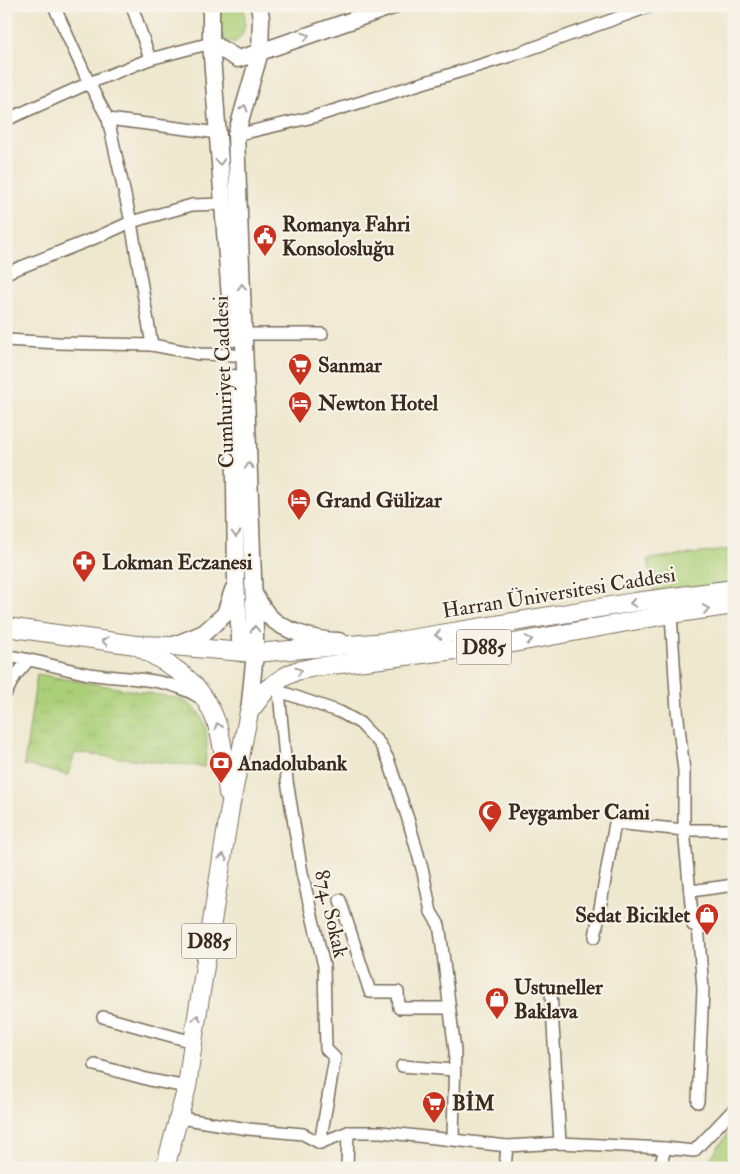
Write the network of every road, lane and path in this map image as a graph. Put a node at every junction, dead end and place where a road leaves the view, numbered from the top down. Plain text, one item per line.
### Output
1 (54, 6) edge
2 (132, 6) edge
3 (211, 6) edge
4 (259, 6) edge
5 (393, 6) edge
6 (650, 6) edge
7 (211, 44) junction
8 (260, 52) junction
9 (150, 59) junction
10 (88, 83) junction
11 (108, 119) junction
12 (6, 120) edge
13 (218, 133) junction
14 (236, 135) junction
15 (223, 204) junction
16 (131, 222) junction
17 (6, 273) edge
18 (243, 334) junction
19 (322, 334) dead end
20 (6, 340) edge
21 (152, 345) junction
22 (234, 355) junction
23 (236, 583) junction
24 (734, 590) edge
25 (253, 592) junction
26 (734, 605) edge
27 (671, 614) junction
28 (6, 627) edge
29 (392, 642) junction
30 (136, 645) junction
31 (172, 646) junction
32 (248, 653) junction
33 (6, 656) edge
34 (28, 661) junction
35 (11, 675) edge
36 (6, 693) edge
37 (207, 702) junction
38 (249, 712) junction
39 (230, 808) junction
40 (684, 830) junction
41 (734, 830) edge
42 (734, 885) edge
43 (691, 891) junction
44 (340, 900) dead end
45 (595, 937) dead end
46 (551, 992) dead end
47 (449, 1008) junction
48 (102, 1017) dead end
49 (193, 1042) junction
50 (95, 1065) dead end
51 (402, 1066) dead end
52 (454, 1070) junction
53 (187, 1087) junction
54 (698, 1102) dead end
55 (734, 1109) edge
56 (180, 1118) junction
57 (348, 1132) junction
58 (454, 1139) junction
59 (320, 1142) junction
60 (560, 1143) junction
61 (507, 1146) junction
62 (665, 1148) junction
63 (165, 1168) edge
64 (347, 1168) edge
65 (504, 1168) edge
66 (660, 1168) edge

1 - 10 street
2 - 9 street
3 - 7 main road, Cumhuriyet Caddesi
4 - 8 main road, Cumhuriyet Caddesi
8 -> 5 main road
6 - 14 street
7 - 8 main road
7 - 9 street
7 - 13 main road, Cumhuriyet Caddesi
14 -> 8 main road, Cumhuriyet Caddesi
9 - 10 street
10 - 11 street
10 - 12 street
11 - 13 street
11 - 16 street
13 -> 15 main road, Cumhuriyet Caddesi
18 -> 14 main road, Cumhuriyet Caddesi
15 - 16 street
15 - 22 main road, Cumhuriyet Caddesi
16 - 17 street
16 - 21 street
18 - 19 street
25 -> 18 main road, Cumhuriyet Caddesi
20 - 21 street
21 - 22 street
22 -> 23 main road, Cumhuriyet Caddesi
23 - 31 main road
23 - 32 main road, Cumhuriyet Caddesi
24 -> 29 main road, Harran Üniversitesi Caddesi / D885
25 - 29 main road
32 -> 25 main road, Cumhuriyet Caddesi
27 -> 26 main road, Harran Üniversitesi Caddesi / D885
38 -> 27 main road, Harran Üniversitesi Caddesi / D885
27 - 40 street
30 -> 28 main road
29 - 32 main road, D885
30 - 31 main road
30 - 37 main road
31 - 32 main road
32 - 38 main road, Cumhuriyet Caddesi
33 - 34 street
34 - 35 street
34 - 37 street
35 - 36 street
39 -> 37 main road
38 - 39 main road, D885
49 -> 39 main road, D885
40 - 41 street
40 - 43 street
40 - 45 street
42 - 43 street
43 - 54 street
44 - 47 street
46 - 60 street
47 - 52 street
47 - 59 street, 874. Sokak
48 - 49 street
49 - 53 main road, D885
50 - 53 street
51 - 52 street
52 - 58 street
53 - 56 main road, D885
55 - 62 street
56 - 59 street
56 - 63 main road, D885
57 - 58 street
57 - 59 street
57 - 64 street
58 - 61 street
60 - 61 street
60 - 62 street
61 - 65 street
62 - 66 street

